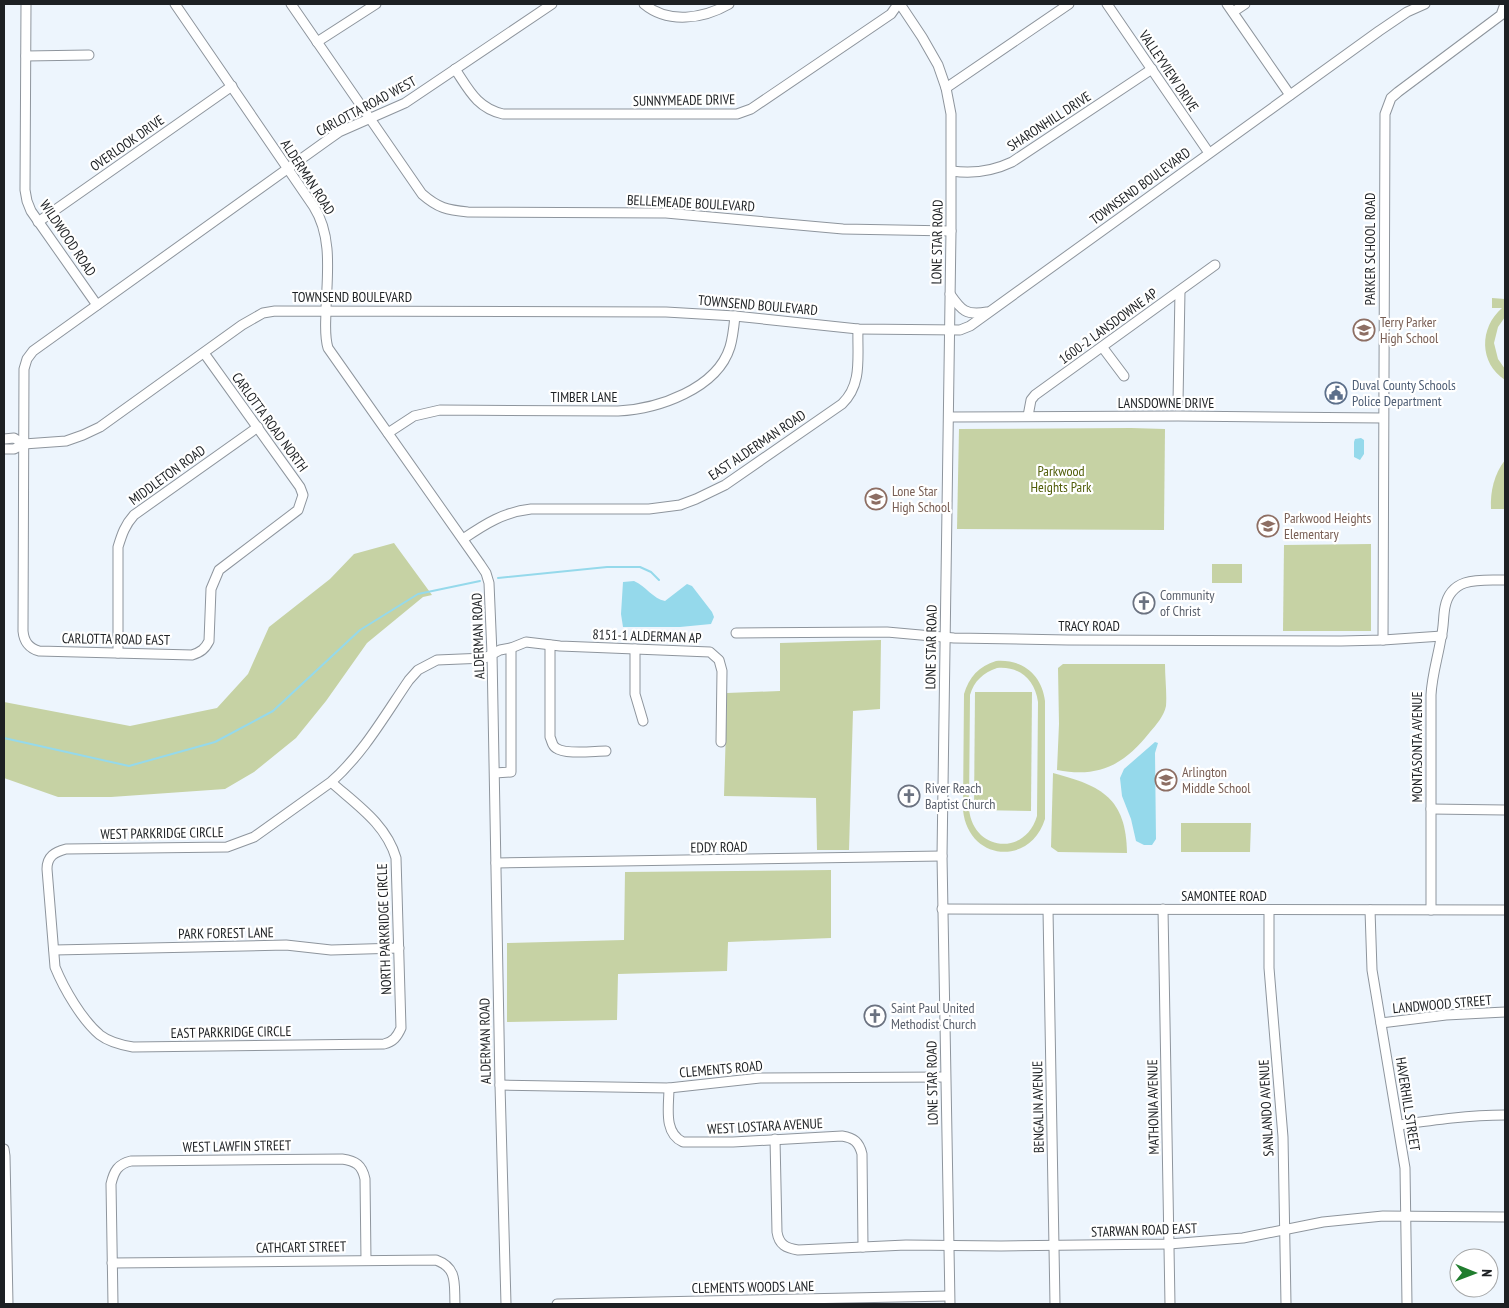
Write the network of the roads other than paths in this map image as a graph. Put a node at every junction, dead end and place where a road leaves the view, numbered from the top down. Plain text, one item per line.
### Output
1 (26, 4) edge
2 (174, 4) edge
3 (291, 4) edge
4 (376, 4) edge
5 (552, 4) edge
6 (644, 4) edge
7 (729, 4) edge
8 (899, 4) edge
9 (1069, 4) edge
10 (1107, 4) edge
11 (1227, 4) edge
12 (1245, 4) edge
13 (1425, 4) edge
14 (1505, 4) edge
15 (1233, 12) junction
16 (317, 42) junction
17 (89, 55) dead end
18 (26, 56) junction
19 (1152, 69) junction
20 (455, 70) junction
21 (232, 86) junction
22 (946, 88) junction
23 (1290, 95) junction
24 (370, 119) junction
25 (1209, 153) junction
26 (287, 169) junction
27 (952, 172) junction
28 (38, 222) junction
29 (951, 231) junction
30 (1215, 265) dead end
31 (1180, 290) junction
32 (950, 294) junction
33 (97, 305) junction
34 (326, 310) junction
35 (990, 311) junction
36 (735, 316) junction
37 (858, 329) junction
38 (949, 331) junction
39 (1103, 348) junction
40 (204, 352) junction
41 (1124, 376) dead end
42 (1178, 402) dead end
43 (1028, 416) junction
44 (949, 417) junction
45 (1384, 418) junction
46 (258, 427) junction
47 (388, 433) junction
48 (4, 438) edge
49 (24, 444) junction
50 (4, 449) edge
51 (463, 539) junction
52 (1505, 580) edge
53 (736, 632) dead end
54 (1442, 636) junction
55 (945, 637) junction
56 (1383, 640) junction
57 (550, 645) junction
58 (205, 648) joint
59 (508, 649) junction
60 (635, 649) junction
61 (118, 653) junction
62 (492, 654) junction
63 (643, 721) dead end
64 (721, 742) dead end
65 (606, 751) dead end
66 (494, 773) junction
67 (332, 782) junction
68 (1431, 810) junction
69 (1505, 810) edge
70 (55, 852) joint
71 (942, 856) junction
72 (496, 863) junction
73 (942, 909) junction
74 (1048, 910) junction
75 (1163, 910) junction
76 (1269, 910) junction
77 (1370, 910) junction
78 (1431, 910) junction
79 (1505, 910) edge
80 (399, 948) junction
81 (54, 950) junction
82 (1505, 1012) edge
83 (1381, 1023) junction
84 (394, 1039) joint
85 (945, 1077) junction
86 (500, 1085) junction
87 (669, 1088) junction
88 (1505, 1115) edge
89 (1398, 1125) junction
90 (775, 1139) junction
91 (4, 1149) edge
92 (1406, 1217) junction
93 (1505, 1217) edge
94 (1285, 1230) junction
95 (1169, 1244) junction
96 (949, 1245) junction
97 (1054, 1246) junction
98 (863, 1247) junction
99 (366, 1260) junction
100 (112, 1263) junction
101 (950, 1300) edge
102 (8, 1304) edge
103 (113, 1304) edge
104 (455, 1304) edge
105 (506, 1304) edge
106 (557, 1304) edge
107 (1056, 1304) edge
108 (1170, 1304) edge
109 (1286, 1304) edge
110 (1407, 1304) edge

1 - 18 street, WILDWOOD ROAD
2 - 21 street, ALDERMAN ROAD
3 - 16 street
4 - 16 street
5 - 20 street, CARLOTTA ROAD WEST
6 - 7 street
8 - 20 street, SUNNYMEADE DRIVE
8 - 22 street, LONE STAR ROAD
9 - 22 street
10 - 19 street, VALLEYVIEW DRIVE
11 - 15 street
12 - 15 street
13 - 23 street, TOWNSEND BOULEVARD
14 - 45 street, PARKER SCHOOL ROAD
15 - 23 street
16 - 24 street
17 - 18 street
18 - 28 street, WILDWOOD ROAD
19 - 25 street, VALLEYVIEW DRIVE
19 - 27 street, SHARONHILL DRIVE
20 - 24 street, CARLOTTA ROAD WEST
21 - 26 street, ALDERMAN ROAD
21 - 28 street, OVERLOOK DRIVE
22 - 27 street, LONE STAR ROAD
23 - 25 street, TOWNSEND BOULEVARD
24 - 26 street, CARLOTTA ROAD WEST
24 - 29 street, BELLEMEADE BOULEVARD
25 - 35 street, TOWNSEND BOULEVARD
26 - 33 street, CARLOTTA ROAD WEST
26 - 34 street, ALDERMAN ROAD
27 - 29 street, LONE STAR ROAD
28 - 33 street, WILDWOOD ROAD
29 - 32 street, LONE STAR ROAD
30 - 31 street, 1600-2 LANSDOWNE AP
31 - 39 street, 1600-2 LANSDOWNE AP
31 - 42 street
32 - 35 street
32 - 38 street, LONE STAR ROAD
33 - 49 street, CARLOTTA ROAD WEST
34 - 36 street, TOWNSEND BOULEVARD
34 - 40 street, TOWNSEND BOULEVARD
34 - 47 street, ALDERMAN ROAD
35 - 38 street, TOWNSEND BOULEVARD
36 - 37 street, TOWNSEND BOULEVARD
36 - 47 street, TIMBER LANE
37 - 38 street, TOWNSEND BOULEVARD
37 - 51 street, EAST ALDERMAN ROAD
38 - 44 street, LONE STAR ROAD
39 - 41 street
39 - 43 street, 1600-2 LANSDOWNE AP
40 - 46 street, CARLOTTA ROAD NORTH
40 - 49 street, TOWNSEND BOULEVARD
43 - 44 street, LANSDOWNE DRIVE
43 - 45 street, LANSDOWNE DRIVE
44 - 55 street, LONE STAR ROAD
45 - 56 street, PARKER SCHOOL ROAD
46 - 58 street, CARLOTTA ROAD NORTH
46 - 61 street, MIDDLETON ROAD
47 - 51 street, ALDERMAN ROAD
48 - 49 street, TOWNSEND BOULEVARD
49 - 50 street, TOWNSEND BOULEVARD
49 - 61 street, CARLOTTA ROAD EAST
51 - 62 street, ALDERMAN ROAD
52 - 54 street, MONTASONTA AVENUE
53 - 55 street, TRACY ROAD
54 - 56 street, TRACY ROAD
54 - 68 street, MONTASONTA AVENUE
55 - 56 street, TRACY ROAD
55 - 71 street, LONE STAR ROAD
57 - 59 street, 8151-1 ALDERMAN AP
57 - 60 street, 8151-1 ALDERMAN AP
57 - 65 street
58 - 61 street, CARLOTTA ROAD EAST
59 - 62 street, 8151-1 ALDERMAN AP
59 - 66 street
60 - 63 street
60 - 64 street, 8151-1 ALDERMAN AP
62 - 66 street, ALDERMAN ROAD
62 - 67 street, WEST PARKRIDGE CIRCLE
66 - 72 street, ALDERMAN ROAD
67 - 70 street, WEST PARKRIDGE CIRCLE
67 - 80 street, NORTH PARKRIDGE CIRCLE
68 - 69 street
68 - 78 street, MONTASONTA AVENUE
70 - 81 street, EAST PARKRIDGE CIRCLE
71 - 72 street, EDDY ROAD
71 - 73 street, LONE STAR ROAD
72 - 86 street, ALDERMAN ROAD
73 - 74 street, SAMONTEE ROAD
73 - 85 street, LONE STAR ROAD
74 - 75 street, SAMONTEE ROAD
74 - 97 street, BENGALIN AVENUE
75 - 76 street, SAMONTEE ROAD
75 - 95 street, MATHONIA AVENUE
76 - 77 street, SAMONTEE ROAD
76 - 94 street, SANLANDO AVENUE
77 - 78 street, SAMONTEE ROAD
77 - 83 street, HAVERHILL STREET
78 - 79 street, SAMONTEE ROAD
80 - 81 street, PARK FOREST LANE
80 - 84 street, NORTH PARKRIDGE CIRCLE
81 - 84 street, EAST PARKRIDGE CIRCLE
82 - 83 street, LANDWOOD STREET
83 - 89 street, HAVERHILL STREET
85 - 87 street, CLEMENTS ROAD
85 - 96 street, LONE STAR ROAD
86 - 87 street, CLEMENTS ROAD
86 - 105 street, ALDERMAN ROAD
87 - 90 street, WEST LOSTARA AVENUE
88 - 89 street
89 - 92 street, HAVERHILL STREET
90 - 98 street, STARWAN ROAD EAST
90 - 98 street, WEST LOSTARA AVENUE
91 - 102 street
92 - 93 street, STARWAN ROAD EAST
92 - 94 street, STARWAN ROAD EAST
92 - 110 street, HAVERHILL STREET
94 - 95 street, STARWAN ROAD EAST
94 - 109 street, SANLANDO AVENUE
95 - 97 street, STARWAN ROAD EAST
95 - 108 street, MATHONIA AVENUE
96 - 97 street, STARWAN ROAD EAST
96 - 98 street, STARWAN ROAD EAST
96 - 101 street, LONE STAR ROAD
97 - 107 street, BENGALIN AVENUE
99 - 100 street, CATHCART STREET
99 - 100 street, WEST LAWFIN STREET
99 - 104 street, CATHCART STREET
100 - 103 street
101 - 106 street, CLEMENTS WOODS LANE

